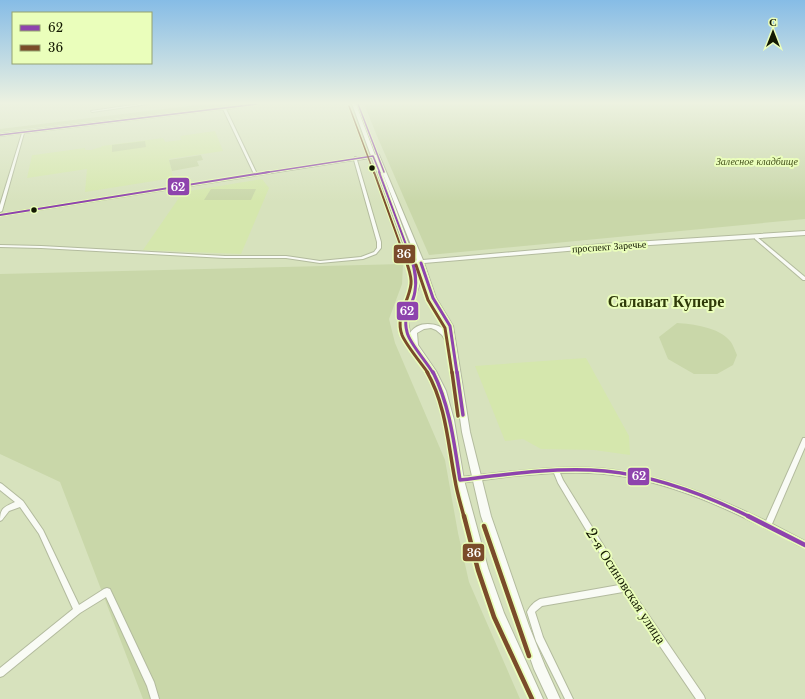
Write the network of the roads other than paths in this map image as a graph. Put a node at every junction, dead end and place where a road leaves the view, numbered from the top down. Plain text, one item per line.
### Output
1 (22, 137) edge
2 (237, 137) edge
3 (367, 137) edge
4 (369, 137) edge
5 (375, 156) junction
6 (356, 158) junction
7 (255, 174) junction
8 (0, 210) edge
9 (0, 215) edge
10 (805, 233) edge
11 (756, 238) junction
12 (0, 246) edge
13 (421, 262) junction
14 (412, 263) junction
15 (805, 279) edge
16 (415, 346) junction
17 (453, 347) junction
18 (805, 440) edge
19 (556, 471) junction
20 (476, 478) junction
21 (460, 480) junction
22 (0, 486) edge
23 (21, 503) junction
24 (0, 518) edge
25 (768, 525) junction
26 (805, 545) edge
27 (625, 588) junction
28 (77, 610) junction
29 (0, 673) edge
30 (155, 699) edge
31 (537, 699) edge
32 (554, 699) edge
33 (569, 699) edge
34 (701, 699) edge

1 - 8 street
2 - 7 street
3 - 5 street
4 - 5 street
5 - 6 street
5 - 13 street
5 - 14 street
6 - 7 street
6 - 12 street
7 - 9 street
10 - 11 street, проспект Заречье
11 - 13 street, проспект Заречье
11 - 15 street
13 - 14 street, проспект Заречье
13 - 17 street
14 - 16 street
16 - 17 street
16 - 21 street
17 - 20 street
18 - 25 street
19 - 20 street
19 - 25 street
19 - 27 street, 2-я Осиновская улица
20 - 21 street
20 - 32 street
21 - 31 street
22 - 23 street
23 - 24 street
23 - 28 street
25 - 26 street
27 - 33 street
27 - 34 street, 2-я Осиновская улица
28 - 29 street
28 - 30 street

